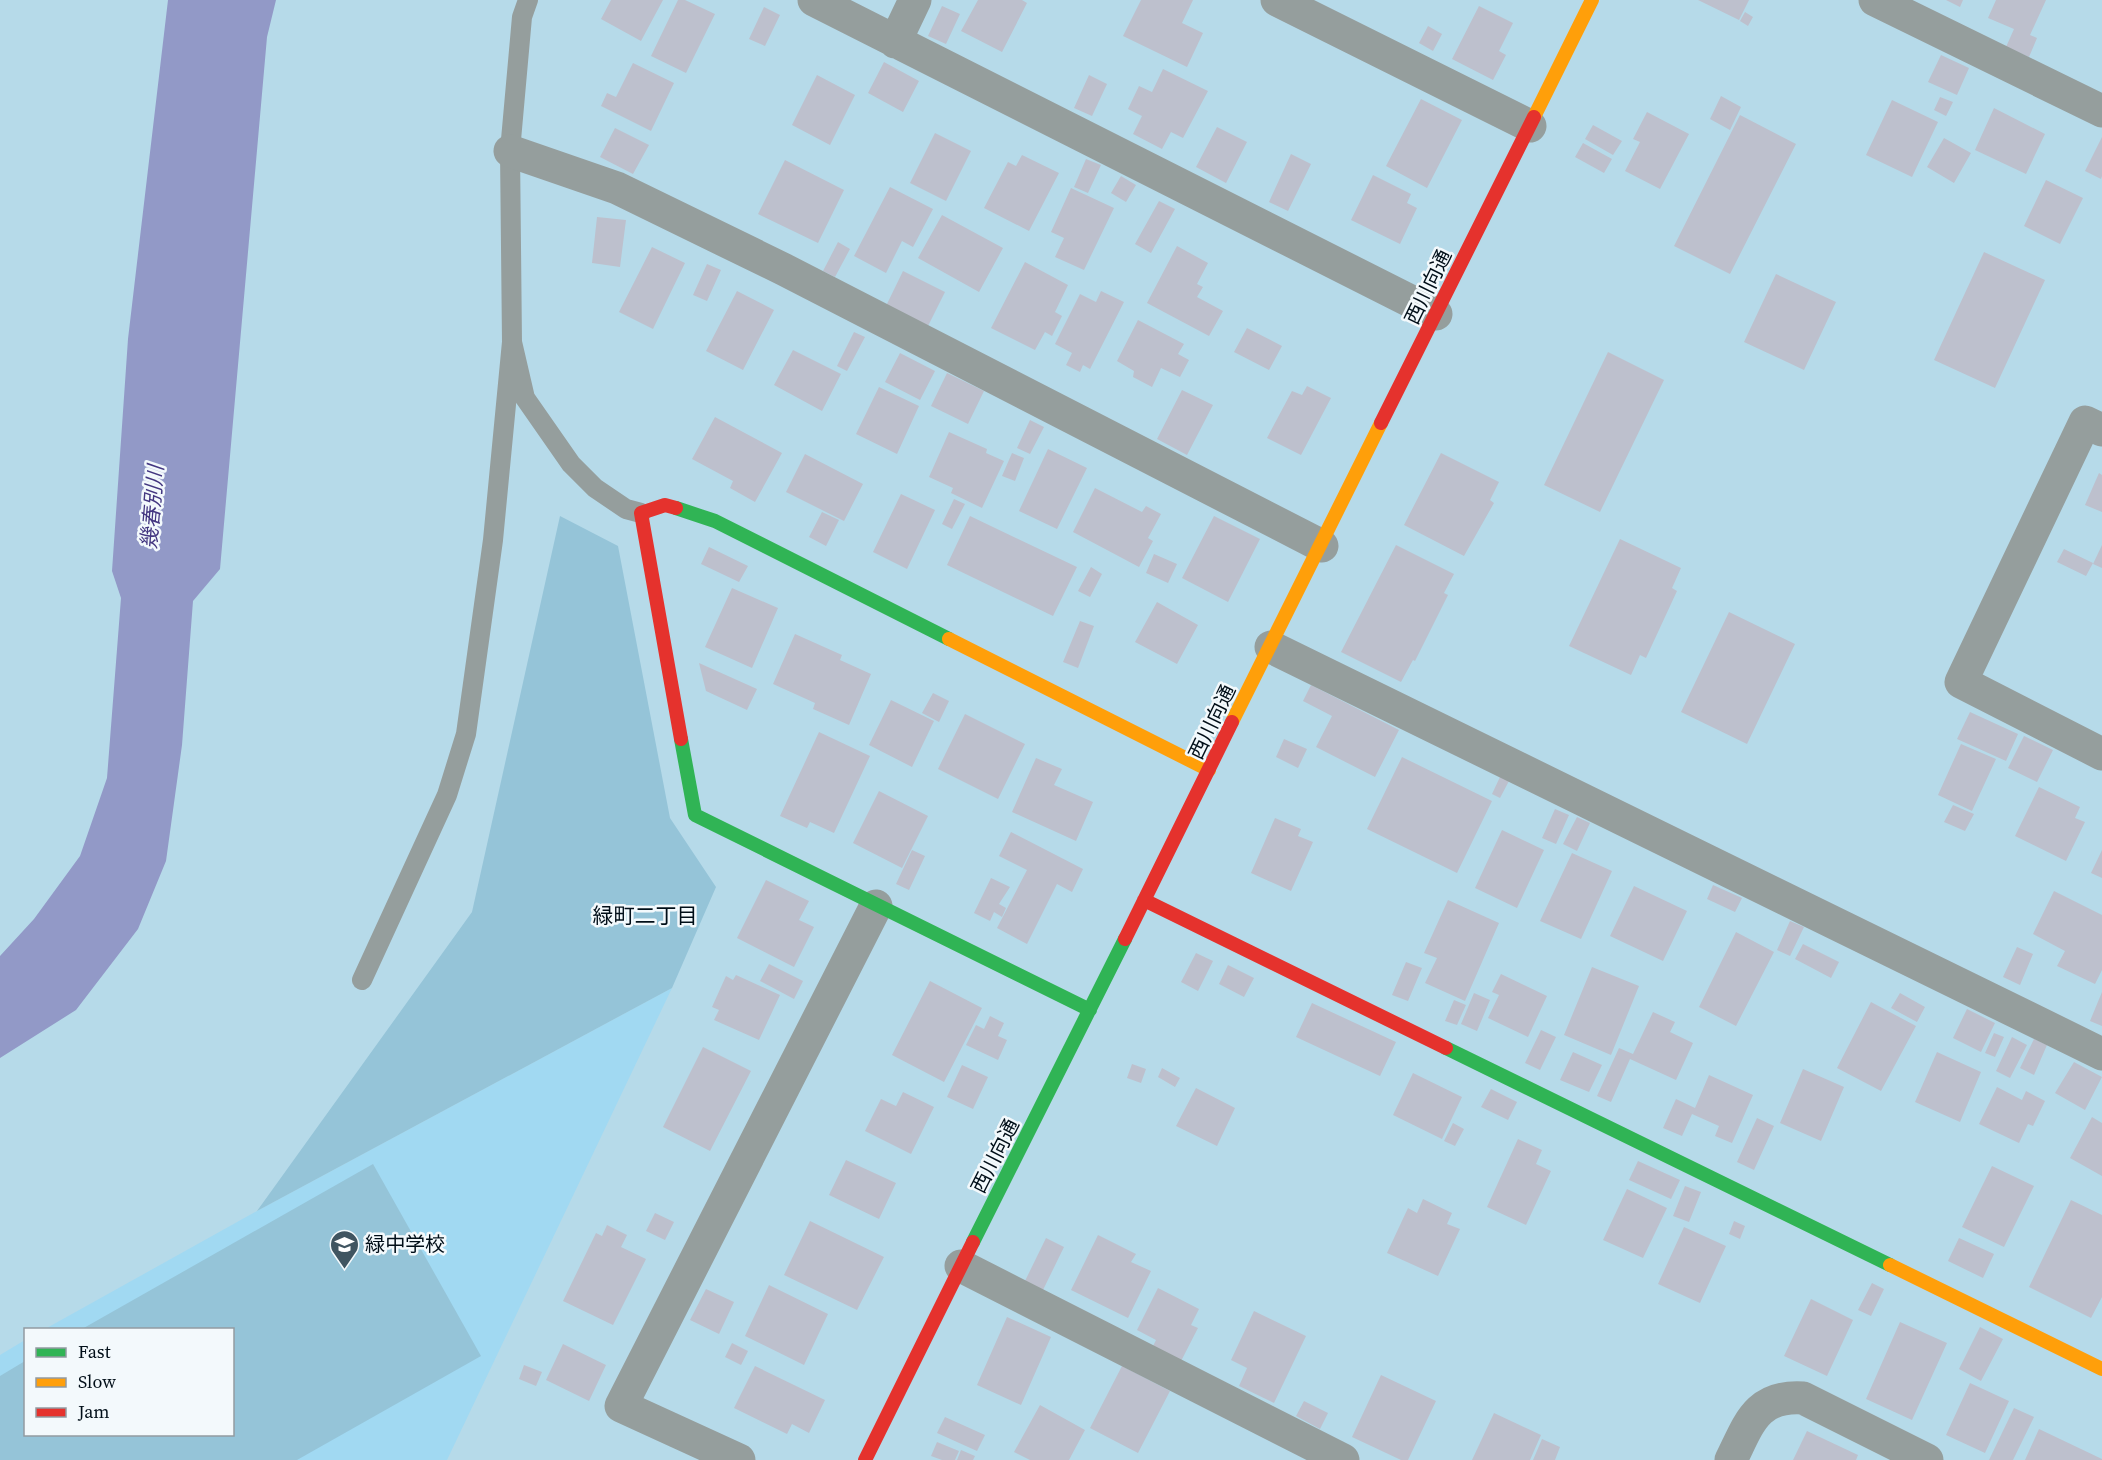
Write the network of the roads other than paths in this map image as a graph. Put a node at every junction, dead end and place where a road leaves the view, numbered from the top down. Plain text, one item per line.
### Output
1 (528, 0) edge
2 (814, 0) edge
3 (915, 0) edge
4 (1277, 0) edge
5 (1592, 0) edge
6 (1875, 0) edge
7 (895, 42) junction
8 (2102, 111) edge
9 (1530, 126) junction
10 (510, 151) junction
11 (1436, 314) junction
12 (512, 342) junction
13 (2102, 430) edge
14 (641, 513) junction
15 (1322, 546) junction
16 (1271, 646) junction
17 (2102, 754) edge
18 (1209, 770) junction
19 (1144, 900) junction
20 (876, 906) junction
21 (362, 980) dead end
22 (1090, 1010) junction
23 (2102, 1054) edge
24 (961, 1266) junction
25 (2102, 1369) edge
26 (739, 1460) edge
27 (865, 1460) edge
28 (1343, 1460) edge
29 (1731, 1460) edge
30 (1927, 1460) edge

1 - 10 lane
2 - 7 street
3 - 7 street
4 - 9 street
5 - 9 street, 西川向通
6 - 8 street
7 - 11 street
9 - 11 street, 西川向通
10 - 12 lane
10 - 15 street
11 - 15 street, 西川向通
12 - 14 lane
12 - 21 lane
13 - 17 street
14 - 18 street
14 - 20 street
15 - 16 street, 西川向通
16 - 18 street, 西川向通
16 - 23 street
18 - 19 street, 西川向通
19 - 22 street, 西川向通
19 - 25 street
20 - 22 street
20 - 26 street
22 - 24 street, 西川向通
24 - 27 street, 西川向通
24 - 28 street
29 - 30 street

